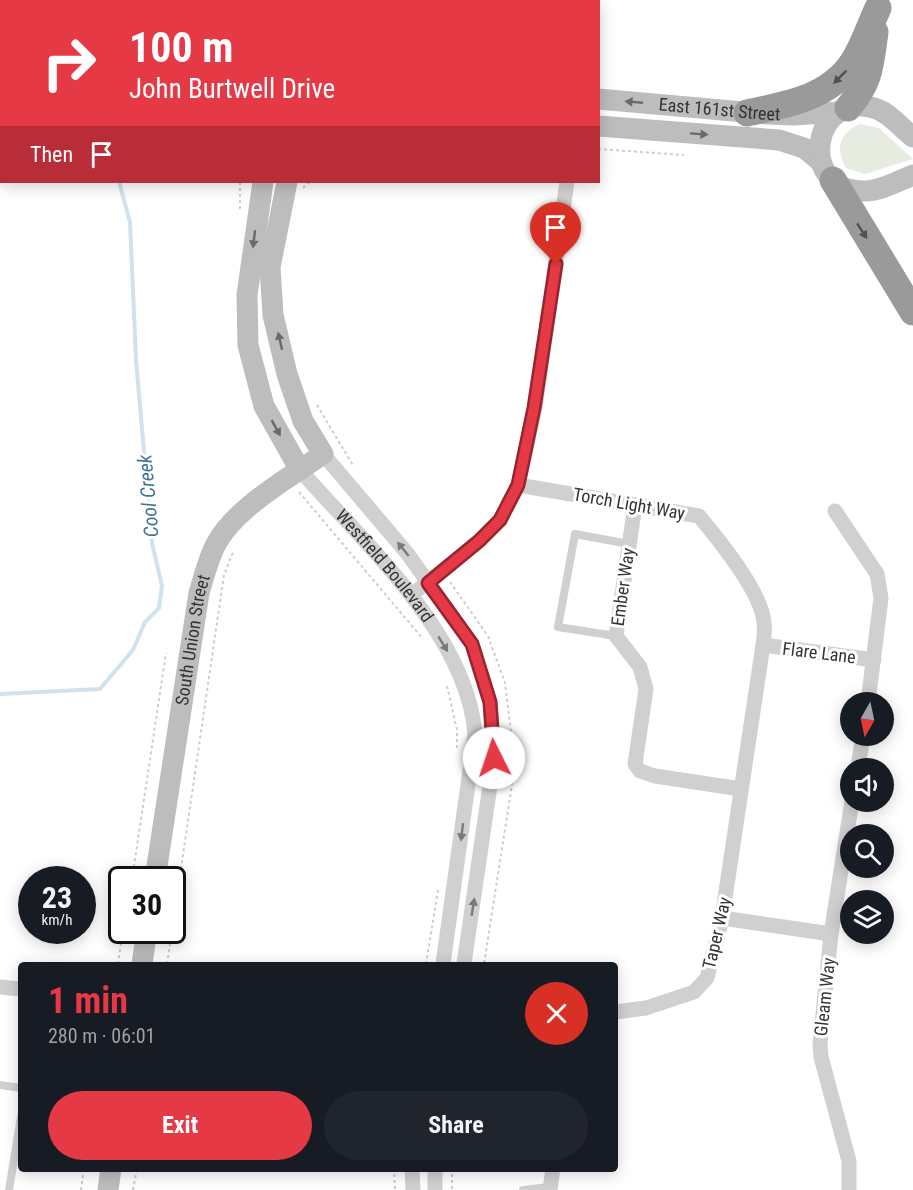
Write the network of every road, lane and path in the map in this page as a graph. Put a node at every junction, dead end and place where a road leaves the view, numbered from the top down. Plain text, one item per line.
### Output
1 (878, 4) edge
2 (600, 99) edge
3 (843, 110) junction
4 (747, 113) junction
5 (600, 126) edge
6 (913, 136) edge
7 (600, 149) edge
8 (684, 155) dead end
9 (827, 171) junction
10 (913, 175) edge
11 (240, 183) edge
12 (263, 183) edge
13 (287, 183) edge
14 (567, 183) edge
15 (240, 213) dead end
16 (913, 312) edge
17 (322, 454) junction
18 (295, 474) junction
19 (518, 485) junction
20 (635, 505) junction
21 (835, 511) dead end
22 (237, 542) dead end
23 (629, 544) junction
24 (428, 583) junction
25 (411, 595) junction
26 (616, 636) junction
27 (763, 645) junction
28 (430, 647) dead end
29 (166, 653) dead end
30 (874, 660) junction
31 (446, 681) dead end
32 (869, 692) edge
33 (457, 753) dead end
34 (741, 789) junction
35 (850, 812) edge
36 (134, 866) edge
37 (157, 866) edge
38 (438, 889) dead end
39 (722, 918) junction
40 (831, 934) junction
41 (121, 944) edge
42 (145, 944) edge
43 (118, 962) edge
44 (142, 962) edge
45 (167, 962) edge
46 (426, 962) edge
47 (443, 962) edge
48 (464, 962) edge
49 (0, 987) edge
50 (18, 989) edge
51 (618, 1012) edge
52 (0, 1085) edge
53 (18, 1088) edge
54 (18, 1135) edge
55 (83, 1172) edge
56 (110, 1172) edge
57 (136, 1172) edge
58 (394, 1172) edge
59 (412, 1172) edge
60 (435, 1172) edge
61 (452, 1172) edge
62 (552, 1172) edge
63 (550, 1188) edge
64 (9, 1190) edge
65 (81, 1190) edge
66 (108, 1190) edge
67 (133, 1190) edge
68 (395, 1190) edge
69 (413, 1190) edge
70 (435, 1190) edge
71 (452, 1190) edge
72 (524, 1190) edge
73 (849, 1190) edge

1 - 3 highway
1 -> 4 highway
4 -> 2 street, East 161st Street
3 - 4 street, East 161st Street
3 - 6 street, East 161st Street
3 - 9 street
5 -> 9 street, East 161st Street
7 - 8 path
9 - 10 street, East 161st Street
9 -> 16 highway
11 - 15 path
12 -> 18 street, Westfield Boulevard
17 -> 13 street, Westfield Boulevard
14 - 19 street
17 - 18 street, South Union Street
24 -> 17 street, Westfield Boulevard
18 - 25 street, Westfield Boulevard
18 - 28 path
18 - 37 street, South Union Street
19 - 20 street, Torch Light Way
19 - 24 street
20 - 23 street, Ember Way
20 - 27 street, Torch Light Way
21 - 30 street
22 - 45 path
23 - 26 street, Ember Way
23 - 26 lane
24 - 25 street
48 -> 24 street, Westfield Boulevard
25 -> 47 street, Westfield Boulevard
26 - 34 street, Ember Way
27 - 30 street, Flare Lane
27 - 34 street, Torch Light Way
29 - 36 path
30 - 32 street
31 - 33 path
34 - 39 street, Taper Way
35 - 40 street, Gleam Way
38 - 46 path
39 - 40 street
39 - 51 street, Taper Way
40 - 73 street, Gleam Way
41 - 43 path
42 - 44 street
49 - 50 street
52 - 53 lane
54 - 64 lane
55 - 65 path
56 - 66 street
57 - 67 path
58 - 68 path
59 - 69 street
60 - 70 street
61 - 71 path
62 - 63 street
63 - 72 lane

